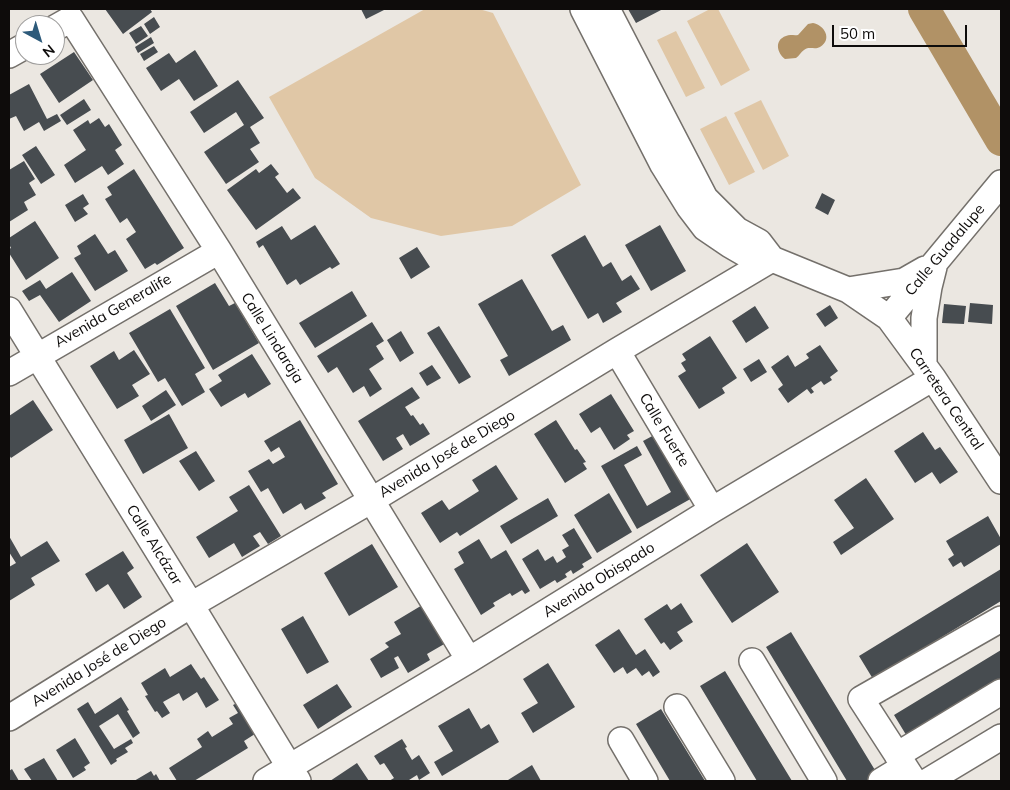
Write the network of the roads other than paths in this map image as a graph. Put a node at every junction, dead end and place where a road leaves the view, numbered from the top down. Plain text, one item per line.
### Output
1 (583, 9) edge
2 (607, 9) edge
3 (65, 27) edge
4 (1001, 183) edge
5 (219, 251) junction
6 (772, 259) junction
7 (936, 263) junction
8 (848, 290) junction
9 (9, 310) edge
10 (889, 318) junction
11 (617, 350) junction
12 (36, 355) junction
13 (9, 372) edge
14 (928, 372) junction
15 (1001, 482) edge
16 (372, 500) junction
17 (712, 510) junction
18 (191, 605) junction
19 (1001, 619) edge
20 (469, 660) junction
21 (752, 661) dead end
22 (1001, 692) edge
23 (677, 708) dead end
24 (9, 718) edge
25 (1001, 737) edge
26 (621, 740) dead end
27 (905, 768) edge
28 (294, 774) edge
29 (266, 781) edge
30 (645, 781) edge
31 (722, 781) edge
32 (824, 781) edge
33 (881, 781) edge
34 (928, 781) edge

1 - 6 street
2 - 6 street
3 - 5 street, Calle Lindaraja
4 - 7 street, Calle Guadalupe
5 - 12 street, Avenida Generalife
5 - 16 street, Calle Lindaraja
6 - 8 street
6 - 11 street, Avenida José de Diego
7 - 8 street
7 - 10 street, Calle Guadalupe
7 - 14 street
8 - 10 street
9 - 12 street, Calle Alcázar
10 - 14 street, Carretera Central
11 - 16 street, Avenida José de Diego
11 - 17 street, Calle Fuerte
12 - 13 street, Avenida Generalife
12 - 18 street, Calle Alcázar
14 - 15 street, Carretera Central
14 - 17 street, Avenida Obispado
16 - 18 street, Avenida José de Diego
16 - 20 street, Calle Lindaraja
17 - 20 street, Avenida Obispado
18 - 24 street, Avenida José de Diego
18 - 28 street, Calle Alcázar
19 - 27 street
20 - 28 street, Avenida Obispado
21 - 32 street
22 - 27 street
23 - 31 street
25 - 34 street
26 - 30 street
27 - 33 street
28 - 29 street, Avenida Obispado

